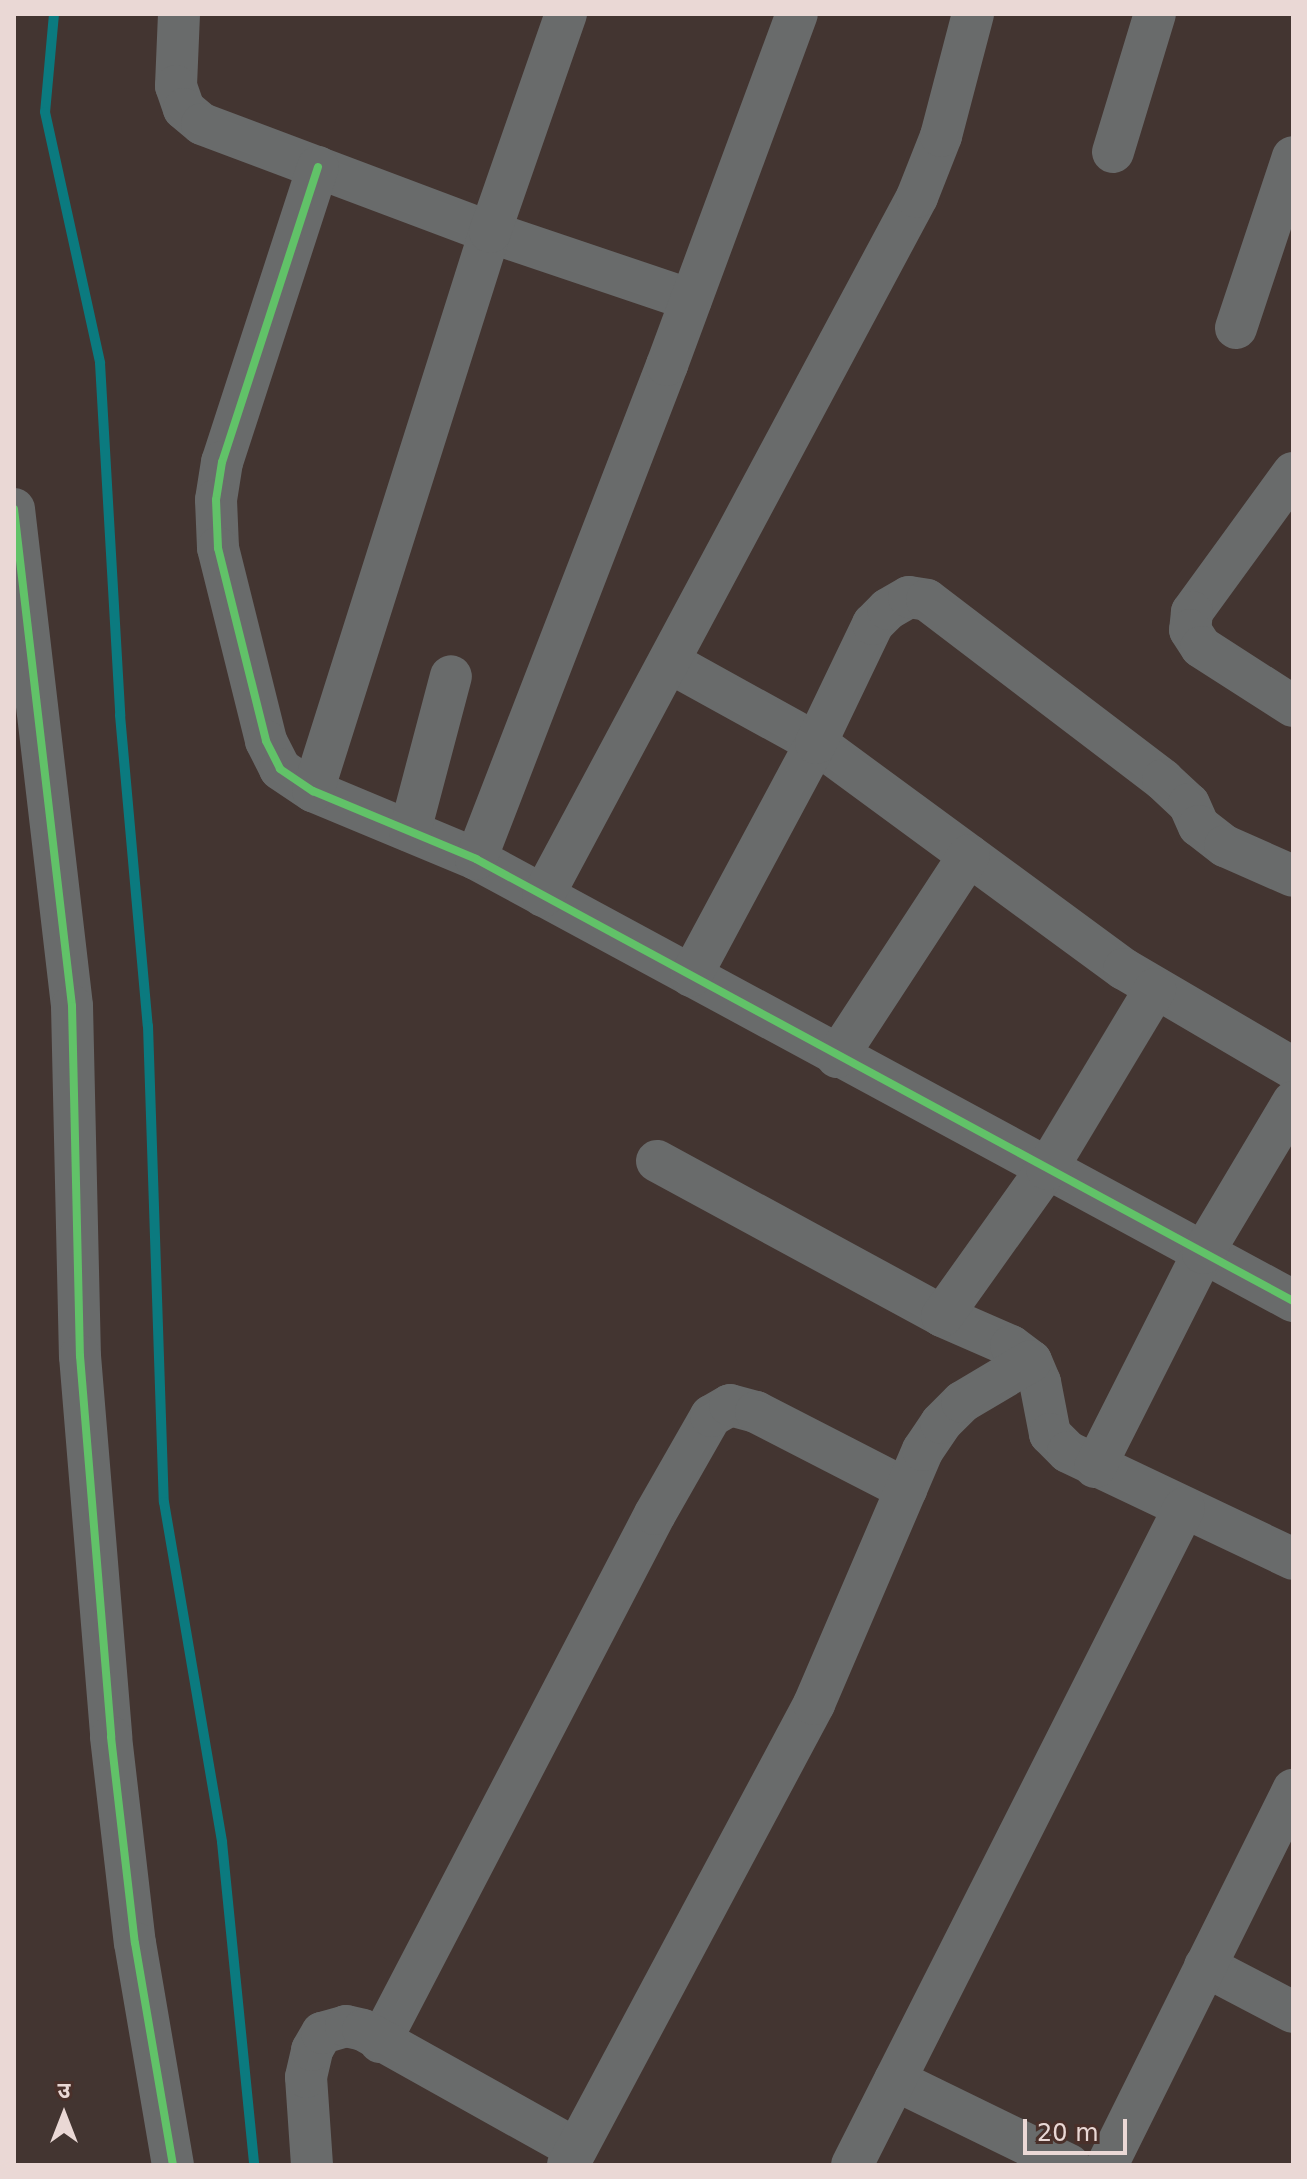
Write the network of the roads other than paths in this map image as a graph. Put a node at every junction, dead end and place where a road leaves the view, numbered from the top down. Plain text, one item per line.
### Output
1 (179, 14) edge
2 (566, 14) edge
3 (797, 14) edge
4 (973, 14) edge
5 (1155, 14) edge
6 (1113, 152) dead end
7 (1293, 157) edge
8 (318, 167) junction
9 (490, 232) junction
10 (691, 300) junction
11 (1236, 328) dead end
12 (1291, 481) edge
13 (14, 509) edge
14 (669, 662) junction
15 (451, 676) dead end
16 (1293, 706) edge
17 (816, 743) junction
18 (313, 791) junction
19 (410, 831) junction
20 (969, 855) junction
21 (476, 859) junction
22 (1293, 876) edge
23 (543, 896) junction
24 (691, 976) junction
25 (1155, 989) junction
26 (837, 1057) junction
27 (1293, 1068) edge
28 (1293, 1102) edge
29 (657, 1161) dead end
30 (1047, 1169) junction
31 (1203, 1253) junction
32 (1293, 1301) edge
33 (942, 1316) junction
34 (1031, 1361) junction
35 (1095, 1467) junction
36 (906, 1489) junction
37 (1184, 1508) junction
38 (1293, 1559) edge
39 (1293, 1790) edge
40 (1205, 1966) junction
41 (1293, 2012) edge
42 (380, 2042) junction
43 (895, 2080) junction
44 (572, 2157) edge
45 (173, 2165) edge
46 (312, 2165) edge
47 (852, 2165) edge
48 (1069, 2165) edge
49 (1107, 2165) edge

1 - 8 street
2 - 9 street
3 - 10 street
4 - 14 street
5 - 6 street
7 - 11 street
8 - 9 street
8 - 18 street
9 - 10 street
9 - 18 street
10 - 21 street
12 - 16 street
13 - 45 street
14 - 17 street
14 - 23 street
15 - 19 street
17 - 20 street
17 - 22 street
17 - 24 street
18 - 19 street
19 - 21 street
20 - 25 street
20 - 26 street
21 - 23 street
23 - 24 street
24 - 26 street
25 - 27 street
25 - 30 street
26 - 30 street
28 - 31 street
29 - 33 street
30 - 31 street
30 - 33 street
31 - 32 street
31 - 35 street
33 - 34 street
34 - 35 street
34 - 36 street
35 - 37 street
36 - 42 street
36 - 44 street
37 - 38 street
37 - 43 street
39 - 40 street
40 - 41 street
40 - 49 street
42 - 44 street
42 - 46 street
43 - 47 street
43 - 48 street

